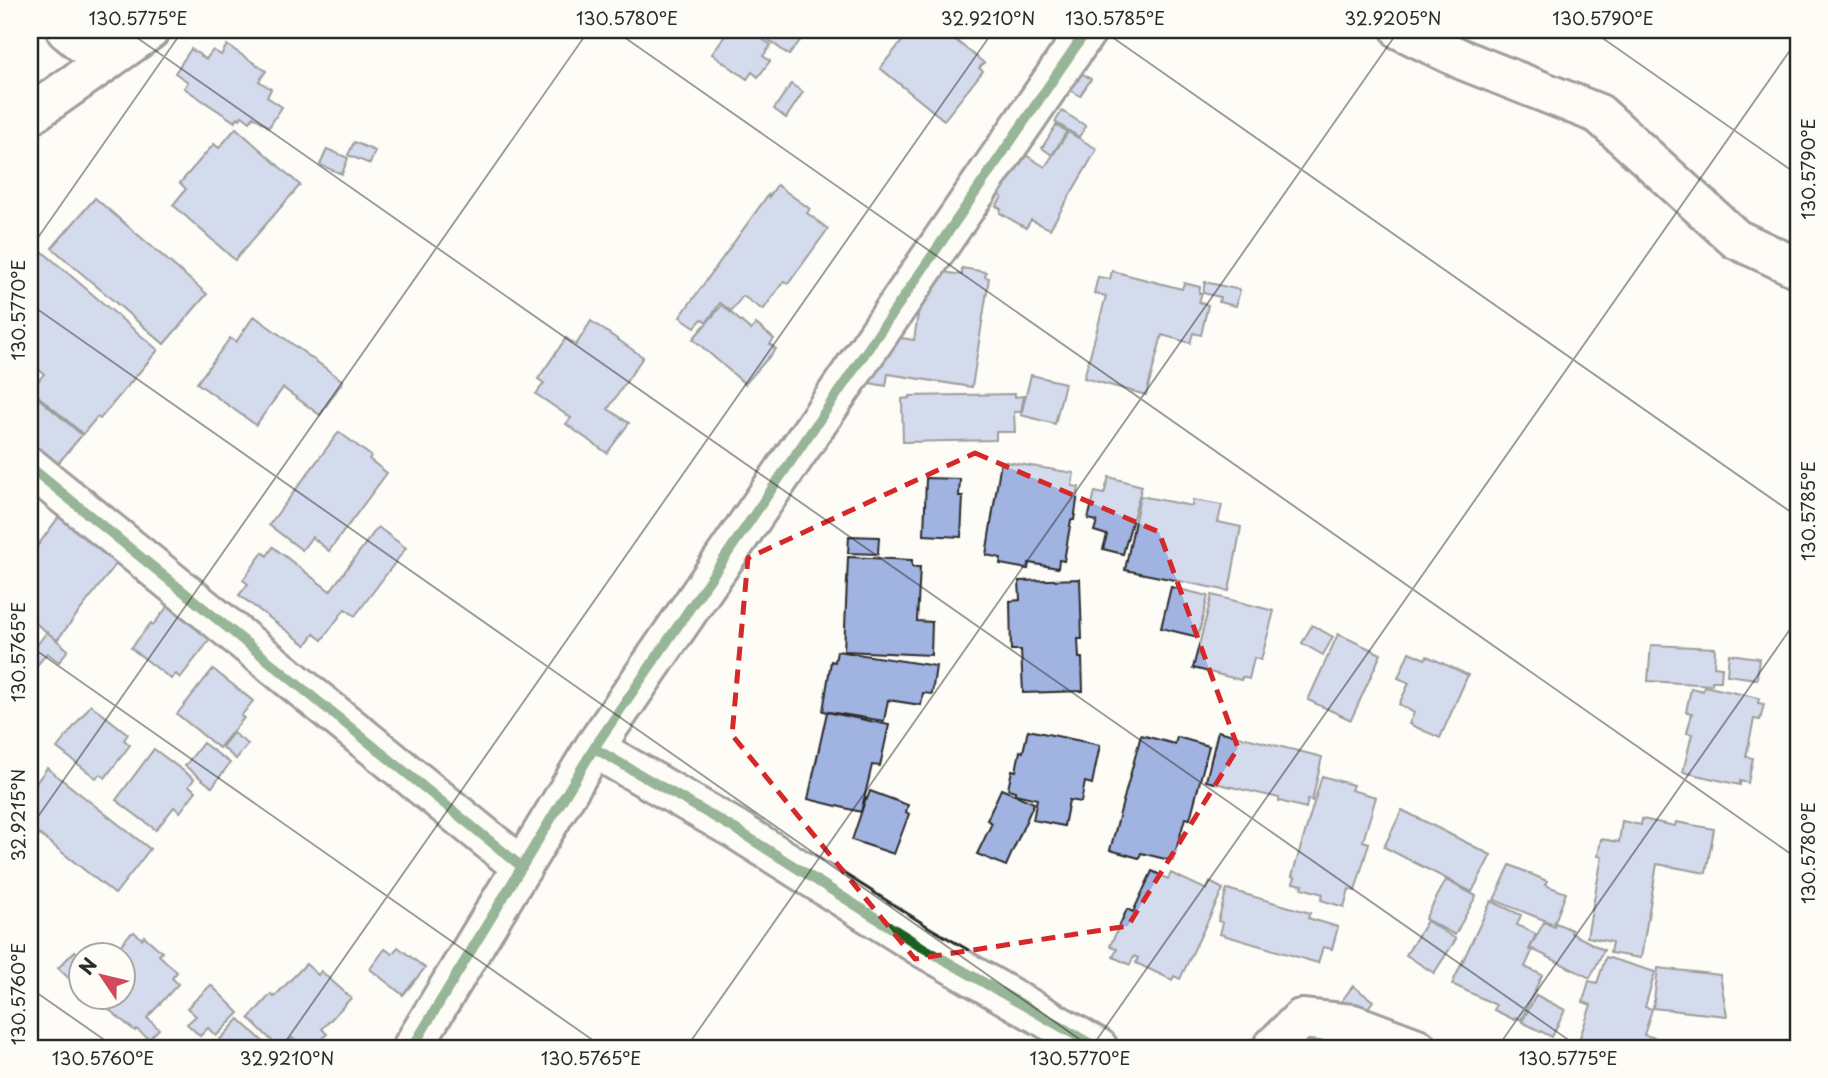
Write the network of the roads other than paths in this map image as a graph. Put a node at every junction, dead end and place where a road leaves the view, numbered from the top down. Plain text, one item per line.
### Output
1 (66, 30) edge
2 (150, 30) edge
3 (1087, 30) edge
4 (1401, 30) edge
5 (105, 62) junction
6 (30, 115) edge
7 (1798, 268) edge
8 (30, 467) edge
9 (594, 748) junction
10 (522, 867) junction
11 (412, 1048) edge
12 (1098, 1048) edge
13 (1272, 1048) edge
14 (1417, 1048) edge

1 - 5 street
2 - 5 street
3 - 9 street
4 - 7 street
5 - 6 street
8 - 10 street
9 - 10 street
9 - 12 street
10 - 11 street
13 - 14 street

